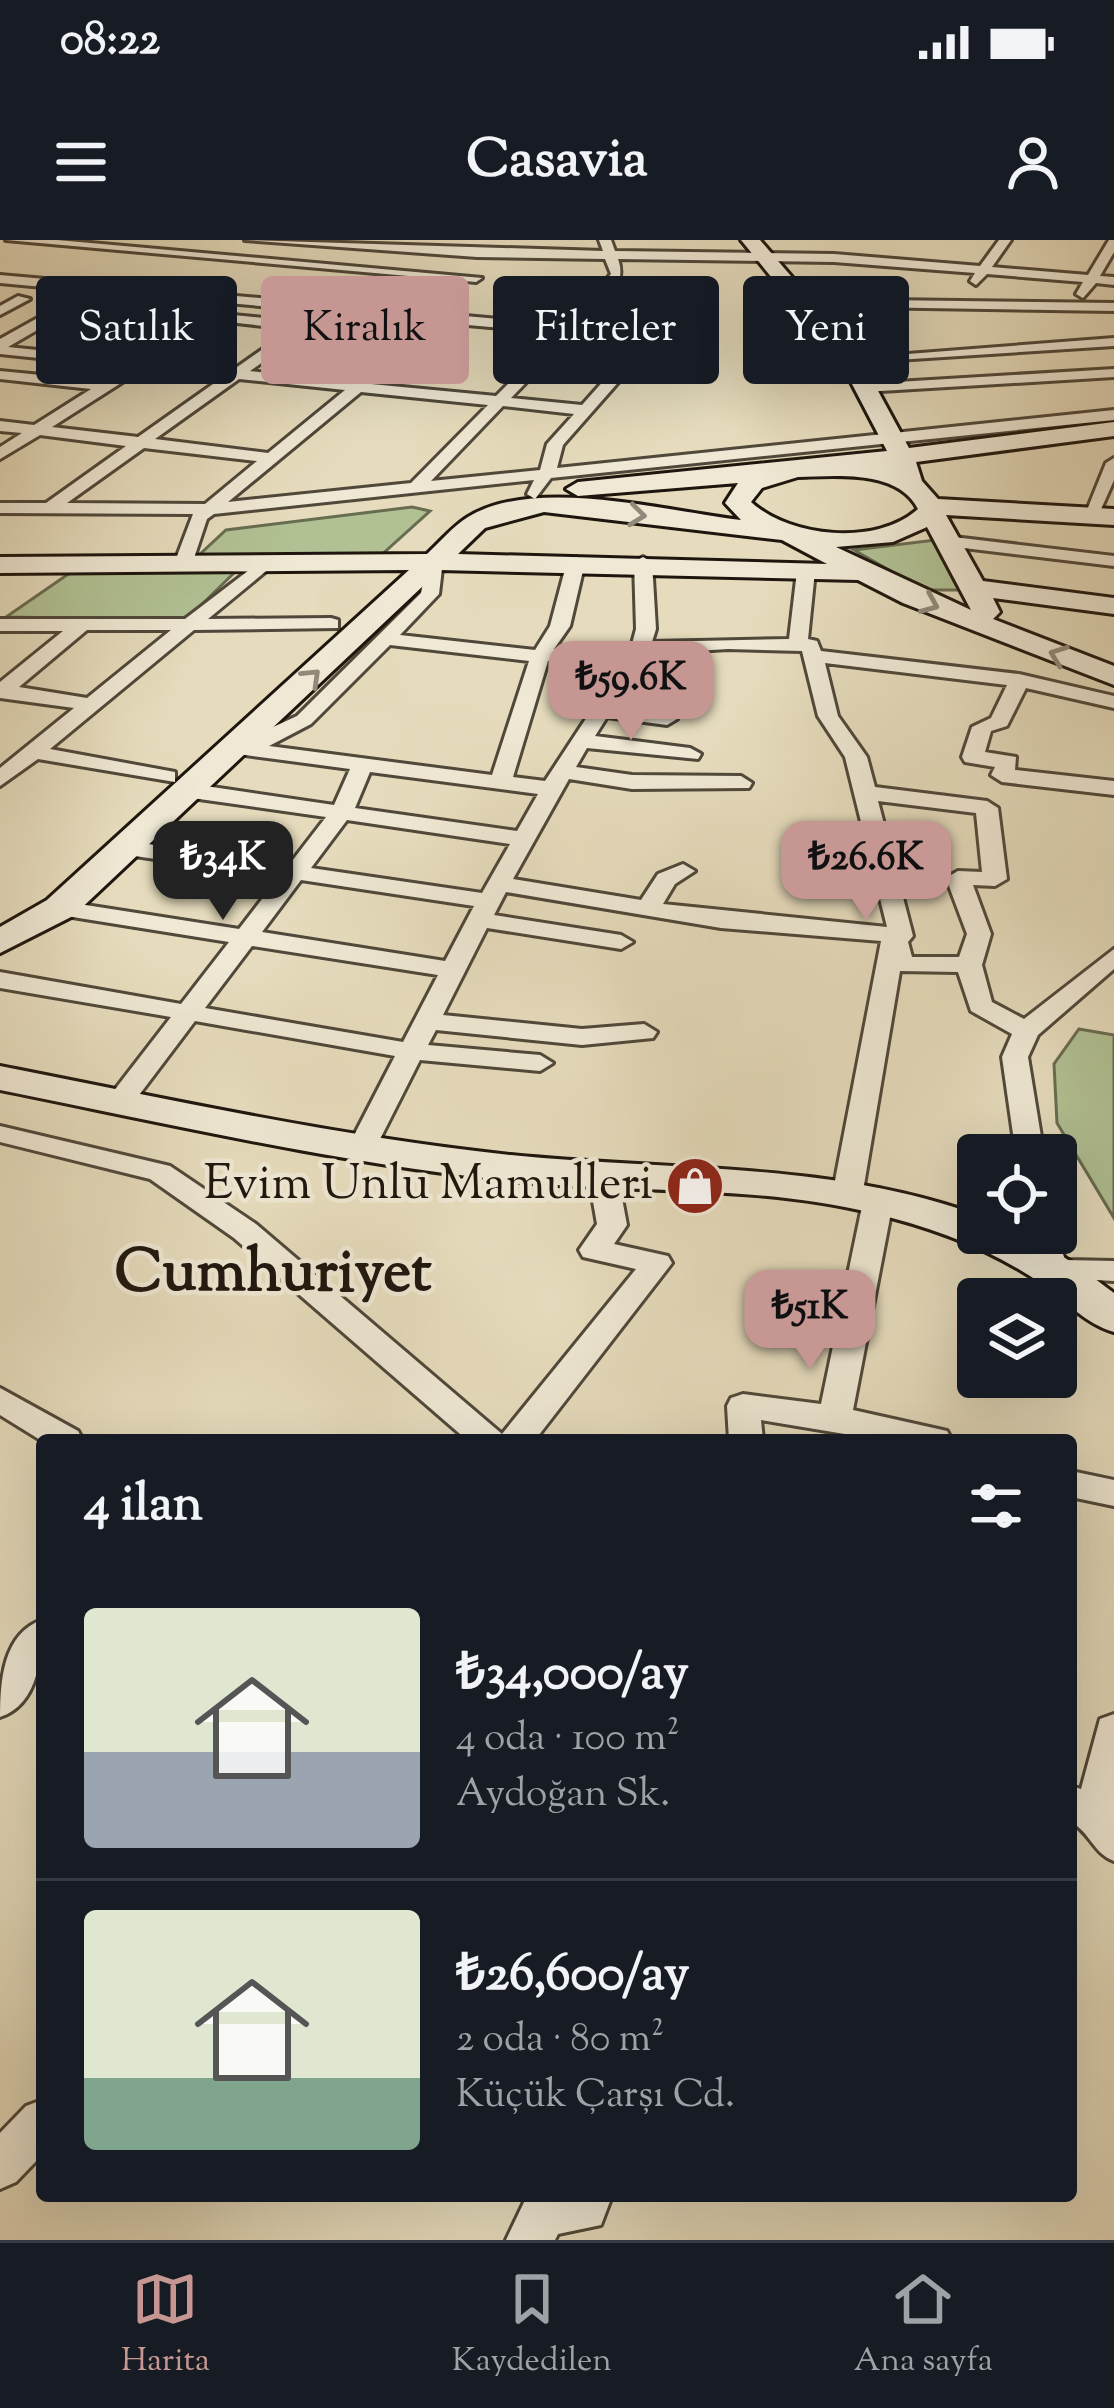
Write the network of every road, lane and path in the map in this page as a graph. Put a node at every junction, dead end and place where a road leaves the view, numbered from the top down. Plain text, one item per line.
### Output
1 (12, 240) edge
2 (170, 240) edge
3 (250, 240) edge
4 (672, 240) edge
5 (845, 240) edge
6 (1005, 240) edge
7 (1114, 242) edge
8 (348, 243) edge
9 (476, 247) edge
10 (607, 247) edge
11 (756, 247) edge
12 (156, 253) junction
13 (681, 254) junction
14 (834, 258) junction
15 (982, 270) junction
16 (825, 273) dead end
17 (119, 276) edge
18 (615, 276) edge
19 (788, 276) edge
20 (476, 278) junction
21 (0, 279) edge
22 (1091, 280) junction
23 (1114, 281) edge
24 (36, 282) edge
25 (469, 290) edge
26 (0, 297) edge
27 (23, 299) junction
28 (36, 300) edge
29 (909, 303) edge
30 (960, 307) junction
31 (1114, 307) edge
32 (1075, 308) junction
33 (0, 311) edge
34 (36, 326) edge
35 (1114, 342) edge
36 (1052, 343) junction
37 (0, 348) edge
38 (36, 352) edge
39 (909, 354) edge
40 (1114, 373) edge
41 (0, 375) edge
42 (237, 375) edge
43 (107, 384) edge
44 (224, 384) edge
45 (366, 384) edge
46 (518, 384) edge
47 (608, 384) edge
48 (862, 384) edge
49 (104, 386) junction
50 (1028, 386) junction
51 (864, 388) junction
52 (360, 389) junction
53 (500, 402) junction
54 (584, 410) junction
55 (0, 426) edge
56 (1111, 427) edge
57 (35, 430) junction
58 (143, 442) junction
59 (894, 446) junction
60 (0, 454) edge
61 (273, 458) junction
62 (1114, 464) edge
63 (798, 470) junction
64 (534, 485) junction
65 (417, 486) junction
66 (927, 502) junction
67 (52, 506) junction
68 (0, 508) edge
69 (209, 509) junction
70 (1101, 516) edge
71 (194, 532) junction
72 (788, 533) junction
73 (945, 541) junction
74 (434, 560) junction
75 (1114, 561) edge
76 (397, 562) junction
77 (576, 562) junction
78 (643, 562) junction
79 (265, 563) junction
80 (183, 564) junction
81 (0, 565) edge
82 (806, 571) junction
83 (868, 574) junction
84 (970, 587) junction
85 (1114, 606) edge
86 (331, 623) junction
87 (83, 624) junction
88 (0, 625) edge
89 (191, 626) junction
90 (1001, 634) junction
91 (384, 639) junction
92 (804, 650) junction
93 (639, 652) junction
94 (540, 656) junction
95 (1114, 676) edge
96 (1019, 680) junction
97 (0, 691) edge
98 (1114, 702) edge
99 (93, 705) junction
100 (602, 710) junction
101 (668, 719) dead end
102 (581, 741) junction
103 (238, 748) junction
104 (34, 752) junction
105 (690, 754) dead end
106 (362, 766) junction
107 (0, 779) edge
108 (557, 780) junction
109 (501, 781) junction
110 (741, 783) dead end
111 (180, 784) junction
112 (1114, 788) edge
113 (867, 793) junction
114 (341, 813) junction
115 (525, 838) junction
116 (128, 848) junction
117 (294, 871) junction
118 (682, 872) dead end
119 (490, 902) junction
120 (648, 909) junction
121 (23, 923) edge
122 (894, 935) junction
123 (249, 938) junction
124 (621, 942) dead end
125 (1114, 956) edge
126 (969, 965) junction
127 (454, 970) junction
128 (0, 977) edge
129 (192, 1011) junction
130 (425, 1021) junction
131 (1026, 1031) junction
132 (644, 1033) dead end
133 (411, 1051) junction
134 (540, 1064) dead end
135 (0, 1078) edge
136 (120, 1101) junction
137 (0, 1134) edge
138 (1027, 1134) edge
139 (361, 1149) junction
140 (625, 1178) junction
141 (864, 1194) junction
142 (957, 1224) edge
143 (1049, 1254) edge
144 (1054, 1254) edge
145 (1114, 1271) edge
146 (1114, 1316) edge
147 (0, 1400) edge
148 (835, 1418) junction
149 (56, 1434) edge
150 (482, 1434) edge
151 (521, 1434) edge
152 (745, 1434) edge
153 (908, 1434) edge
154 (1077, 1485) edge
155 (1114, 1492) edge
156 (36, 1644) edge
157 (0, 1701) edge
158 (1114, 1730) edge
159 (1093, 1820) edge
160 (36, 2128) edge
161 (0, 2166) edge
162 (586, 2202) edge
163 (530, 2240) edge

1 - 12 street
2 - 12 street
3 - 8 street
4 - 13 street
5 - 14 street
6 - 15 street
7 - 22 street
8 - 9 street
9 - 10 street
9 - 20 street
10 - 13 street
10 - 18 street
11 - 13 street
11 - 14 street
11 - 19 main road
12 - 17 street
12 - 20 street
14 - 15 street
14 - 16 street
15 - 22 street
15 - 30 street
20 - 25 street
21 - 24 street
22 - 23 street
22 - 32 street
26 - 27 street
27 - 28 street
27 - 33 street
29 - 30 street
30 - 32 street
31 - 32 street
32 - 36 street
34 - 37 street
35 - 36 street
36 - 39 street
36 - 50 street
37 - 38 street
40 - 50 street
41 - 49 street
42 - 52 street
43 - 49 street
44 - 58 street
45 - 52 street
46 - 53 street
47 - 54 street
48 - 51 main road
49 - 57 street
50 - 51 street
51 - 59 main road
52 - 53 street
52 - 61 street
53 - 54 street
53 - 65 street
54 - 64 street
55 - 57 street
56 - 59 main road
56 - 59 street
57 - 58 street
57 - 60 street
58 - 61 street
58 - 67 street
59 - 63 main road
59 - 64 street
59 - 66 main road
61 - 69 street
62 - 70 street
63 - 64 main road
63 - 66 main road
63 - 72 main road
64 - 65 street
64 - 71 street
64 - 76 main road
65 - 69 street
66 - 70 main road
66 - 72 main road
66 - 73 main road
67 - 68 street
67 - 69 street
69 - 71 street
71 - 80 street
74 -> 72 main road
72 - 83 main road
73 - 75 street
73 - 84 main road
74 - 76 main road
74 - 77 main road
74 - 91 street
103 -> 74 main road
76 - 79 main road
76 - 86 main road
77 - 78 main road
77 - 94 street
78 - 82 main road
78 - 93 street
79 - 80 main road
79 - 89 street
80 - 81 main road
82 - 83 main road
82 - 92 street
83 -> 90 main road
84 - 85 main road
84 - 90 main road
86 - 89 street
86 - 111 main road
87 - 88 street
87 - 89 street
87 - 97 street
89 - 99 street
95 -> 90 main road
91 - 94 street
91 - 103 street
92 - 93 street
92 - 96 street
92 - 113 street
93 - 94 street
93 - 100 street
94 - 109 street
96 - 98 street
96 - 112 street
97 - 99 street
99 - 104 street
100 - 101 street
100 - 102 street
102 - 105 street
102 - 108 street
103 - 106 street
103 - 111 main road
104 - 107 street
104 - 111 street
106 - 109 street
106 - 114 street
108 - 109 street
108 - 110 street
108 - 115 street
111 - 114 street
111 - 116 main road
111 - 121 main road
113 - 122 street
113 - 126 street
114 - 115 street
114 - 117 street
115 - 119 street
116 - 117 street
116 - 121 main road
117 - 119 street
117 - 123 street
118 - 120 street
119 - 120 street
119 - 124 street
119 - 127 street
120 - 122 street
121 - 123 street
121 - 128 main road
122 - 126 street
122 - 141 street
123 - 127 street
123 - 129 street
125 - 131 street
126 - 131 street
127 - 130 street
128 - 129 street
129 - 133 street
129 - 136 street
130 - 132 street
130 - 133 street
131 - 138 street
133 - 134 street
133 - 139 street
135 - 136 main road
136 - 139 main road
137 - 150 street
139 - 140 main road
140 - 141 main road
140 - 151 street
141 - 142 main road
141 - 148 street
143 - 146 main road
144 - 145 street
147 - 149 street
148 - 152 street
148 - 153 street
154 - 155 street
156 - 157 street
158 - 159 street
160 - 161 street
162 - 163 street

